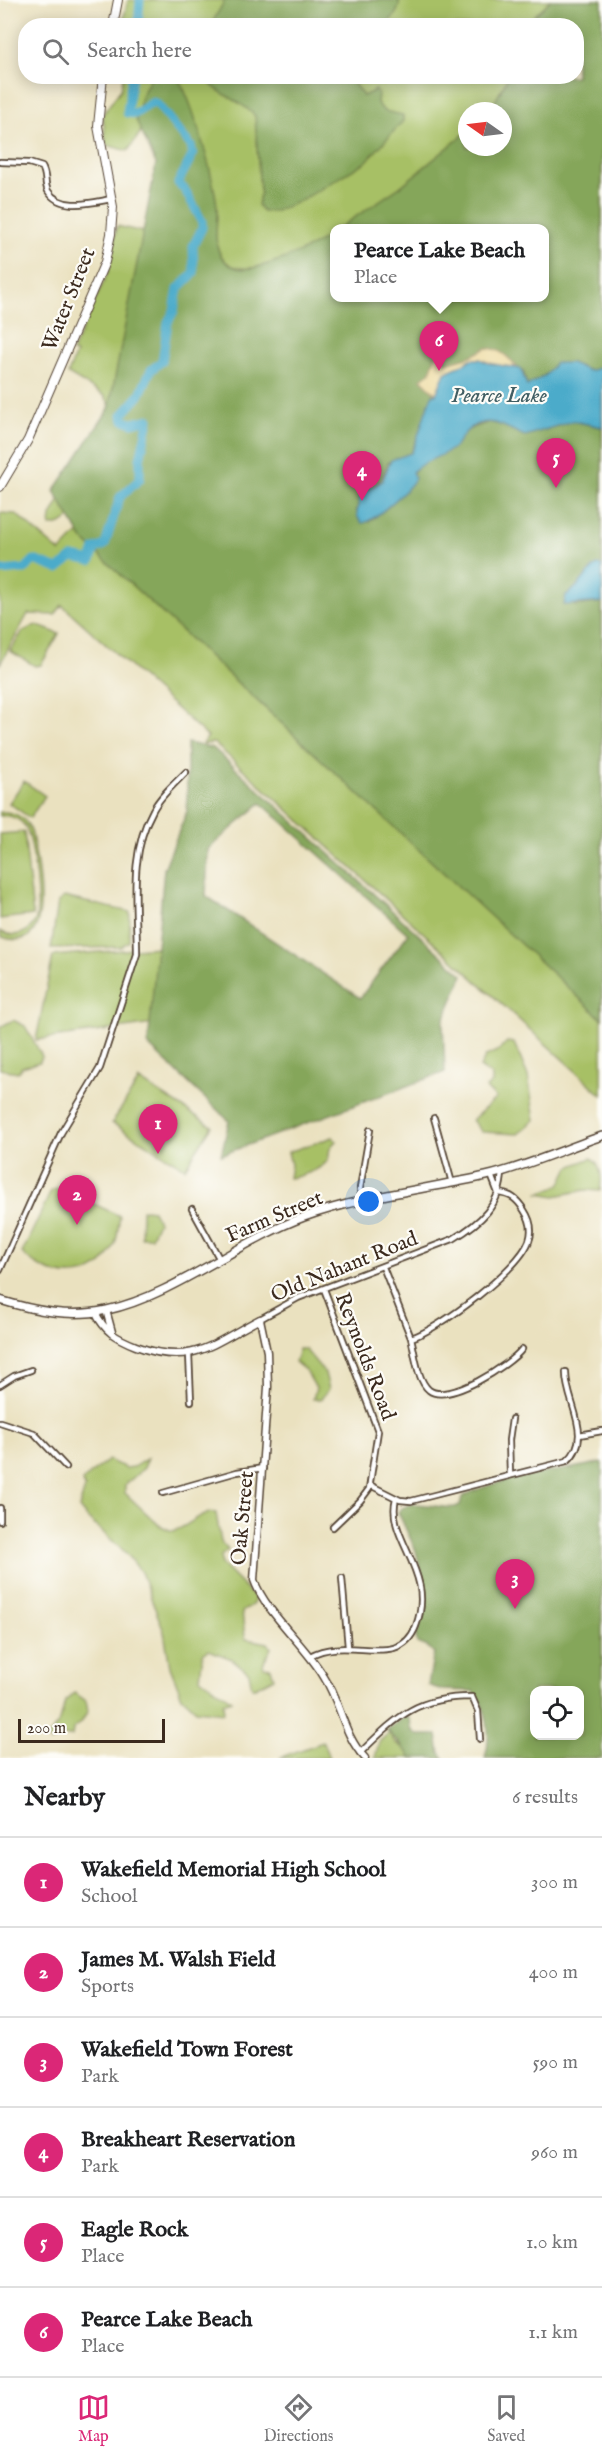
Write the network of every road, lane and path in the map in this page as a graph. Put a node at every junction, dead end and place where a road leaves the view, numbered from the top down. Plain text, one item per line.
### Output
1 (118, 0) edge
2 (115, 18) edge
3 (102, 84) edge
4 (0, 162) edge
5 (112, 199) junction
6 (0, 487) edge
7 (186, 772) dead end
8 (434, 1118) dead end
9 (370, 1130) dead end
10 (602, 1136) edge
11 (501, 1172) junction
12 (491, 1174) junction
13 (452, 1183) junction
14 (498, 1193) junction
15 (362, 1202) junction
16 (192, 1209) dead end
17 (219, 1258) junction
18 (383, 1267) junction
19 (0, 1270) edge
20 (324, 1289) junction
21 (0, 1300) edge
22 (106, 1310) junction
23 (95, 1312) junction
24 (260, 1319) junction
25 (411, 1338) junction
26 (119, 1339) junction
27 (522, 1349) dead end
28 (189, 1354) junction
29 (31, 1371) dead end
30 (566, 1372) dead end
31 (0, 1385) edge
32 (191, 1401) dead end
33 (512, 1419) dead end
34 (0, 1422) edge
35 (602, 1431) edge
36 (579, 1435) junction
37 (66, 1467) dead end
38 (263, 1468) junction
39 (510, 1474) junction
40 (370, 1485) junction
41 (164, 1493) dead end
42 (396, 1498) junction
43 (0, 1508) edge
44 (0, 1521) edge
45 (333, 1527) dead end
46 (342, 1578) dead end
47 (348, 1647) junction
48 (310, 1656) junction
49 (480, 1739) dead end
50 (363, 1755) edge

1 - 2 main road
3 - 5 main road, Water Street
4 - 5 street
5 - 6 main road, Water Street
7 - 19 street
8 - 13 street
9 - 15 street
10 - 11 main road, Farm Street
11 - 12 main road, Farm Street
11 - 14 street, Old Nahant Road
12 - 13 main road, Farm Street
12 - 14 street
13 - 15 main road, Farm Street
14 - 18 street, Old Nahant Road
14 - 25 street
15 - 17 main road, Farm Street
16 - 17 street
17 - 22 main road, Farm Street
18 - 20 street, Old Nahant Road
18 - 25 street
20 - 24 street, Old Nahant Road
20 - 40 street, Reynolds Road
21 - 23 main road, Farm Street
22 - 23 main road, Farm Street
22 - 26 street
23 - 26 street, Old Nahant Road
24 - 28 street, Old Nahant Road
24 - 38 street, Oak Street
25 - 27 street
26 - 28 street, Old Nahant Road
28 - 32 street
29 - 31 street
30 - 36 street
33 - 39 street
34 - 37 street
35 - 36 street
36 - 39 street
38 - 41 street
38 - 48 street, Oak Street
39 - 42 street
40 - 42 street
40 - 45 street, Reynolds Road
42 - 47 street
43 - 44 street
46 - 47 street
47 - 48 street
48 - 50 street, Oak Street
49 - 50 street

